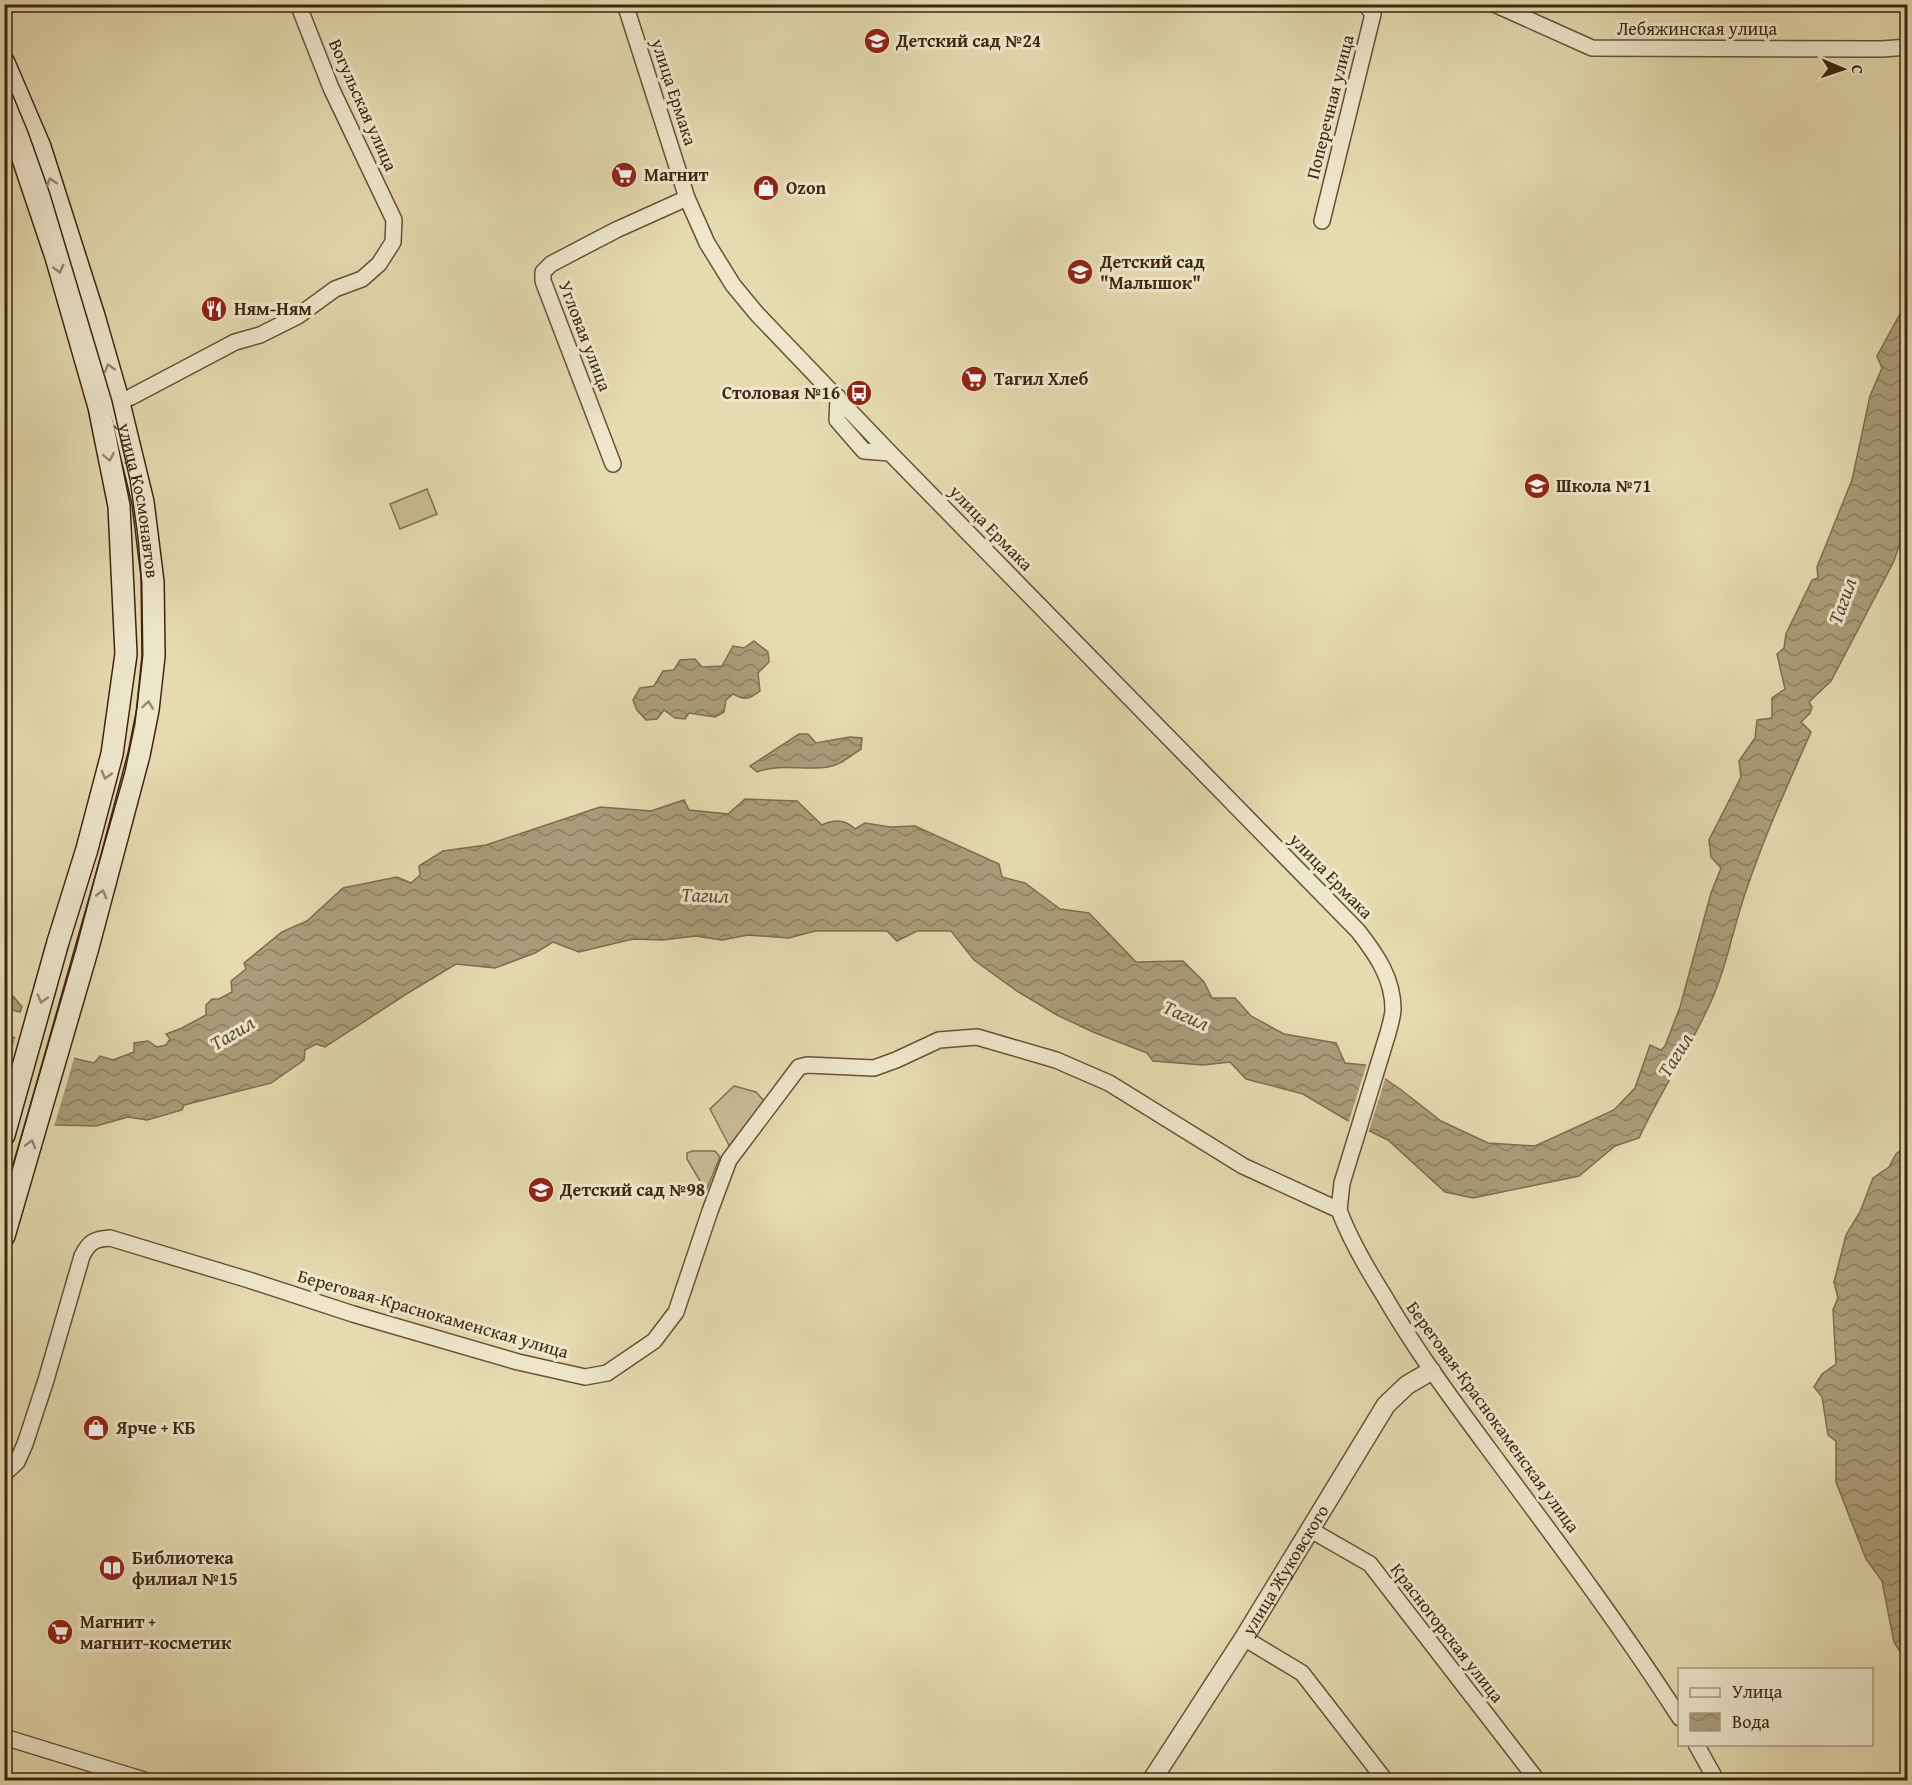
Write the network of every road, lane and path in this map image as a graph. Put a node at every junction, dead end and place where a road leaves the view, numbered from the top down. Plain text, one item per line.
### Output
1 (298, 4) edge
2 (625, 4) edge
3 (1365, 4) edge
4 (1494, 4) edge
5 (1908, 47) edge
6 (4, 63) edge
7 (4, 115) edge
8 (687, 198) junction
9 (1322, 221) dead end
10 (109, 405) junction
11 (613, 464) dead end
12 (4, 1135) edge
13 (1339, 1210) junction
14 (4, 1236) edge
15 (1431, 1371) junction
16 (4, 1474) edge
17 (1309, 1529) junction
18 (1244, 1638) junction
19 (1678, 1715) edge
20 (4, 1737) edge
21 (1697, 1746) edge
22 (144, 1780) edge
23 (1152, 1780) edge
24 (1385, 1780) edge
25 (1537, 1780) edge
26 (1716, 1780) edge

1 - 10 street, Вогульская улица
2 - 8 street, улица Ермака
3 - 9 street, Поперечная улица
4 - 5 street, Лебяжинская улица
10 -> 6 main road, улица Космонавтов
7 -> 10 main road, улица Космонавтов
8 - 11 street, Угловая улица
8 - 13 street, улица Ермака
10 -> 12 main road, улица Космонавтов
14 -> 10 main road, улица Космонавтов
13 - 15 street, Береговая-Краснокаменская улица
13 - 16 street, Береговая-Краснокаменская улица
15 - 17 street, улица Жуковского
15 - 19 street, Береговая-Краснокаменская улица
17 - 18 street, улица Жуковского
17 - 25 street, Красногорская улица
18 - 23 street, улица Жуковского
18 - 24 street
20 - 22 street
21 - 26 street

